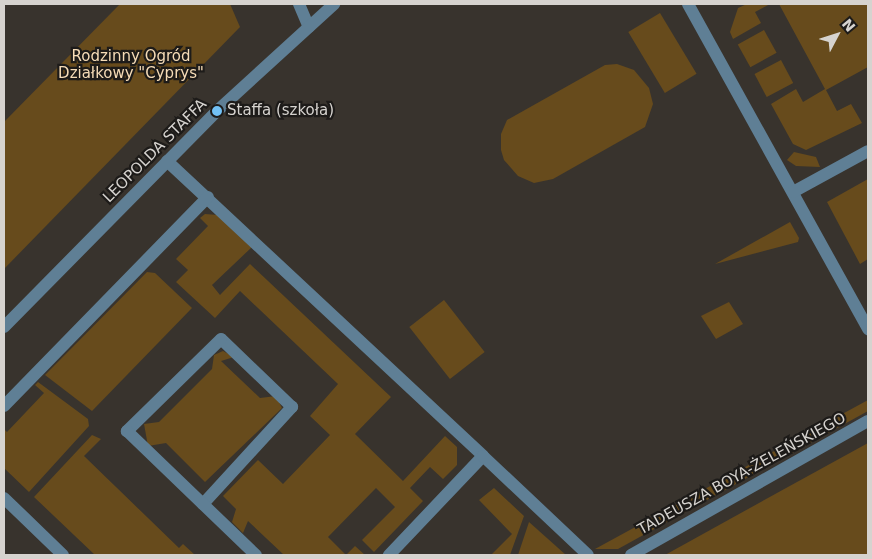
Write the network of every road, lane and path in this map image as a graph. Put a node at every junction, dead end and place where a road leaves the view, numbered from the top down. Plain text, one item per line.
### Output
1 (299, 4) edge
2 (334, 4) edge
3 (688, 4) edge
4 (309, 27) junction
5 (868, 151) edge
6 (167, 161) junction
7 (793, 192) junction
8 (208, 197) junction
9 (4, 327) edge
10 (868, 328) edge
11 (4, 406) edge
12 (868, 421) edge
13 (483, 456) junction
14 (4, 498) edge
15 (203, 504) junction
16 (63, 555) edge
17 (256, 555) edge
18 (389, 555) edge
19 (588, 555) edge
20 (631, 555) edge

1 - 4 street
2 - 4 street, LEOPOLDA STAFFA
3 - 7 street
4 - 6 street, LEOPOLDA STAFFA
5 - 7 street
6 - 8 street
6 - 9 street, LEOPOLDA STAFFA
7 - 10 street
8 - 11 street
8 - 13 street
12 - 20 street, TADEUSZA BOYA-ŻELEŃSKIEGO
13 - 18 street
13 - 19 street
14 - 16 street
15 - 15 street
15 - 17 street

